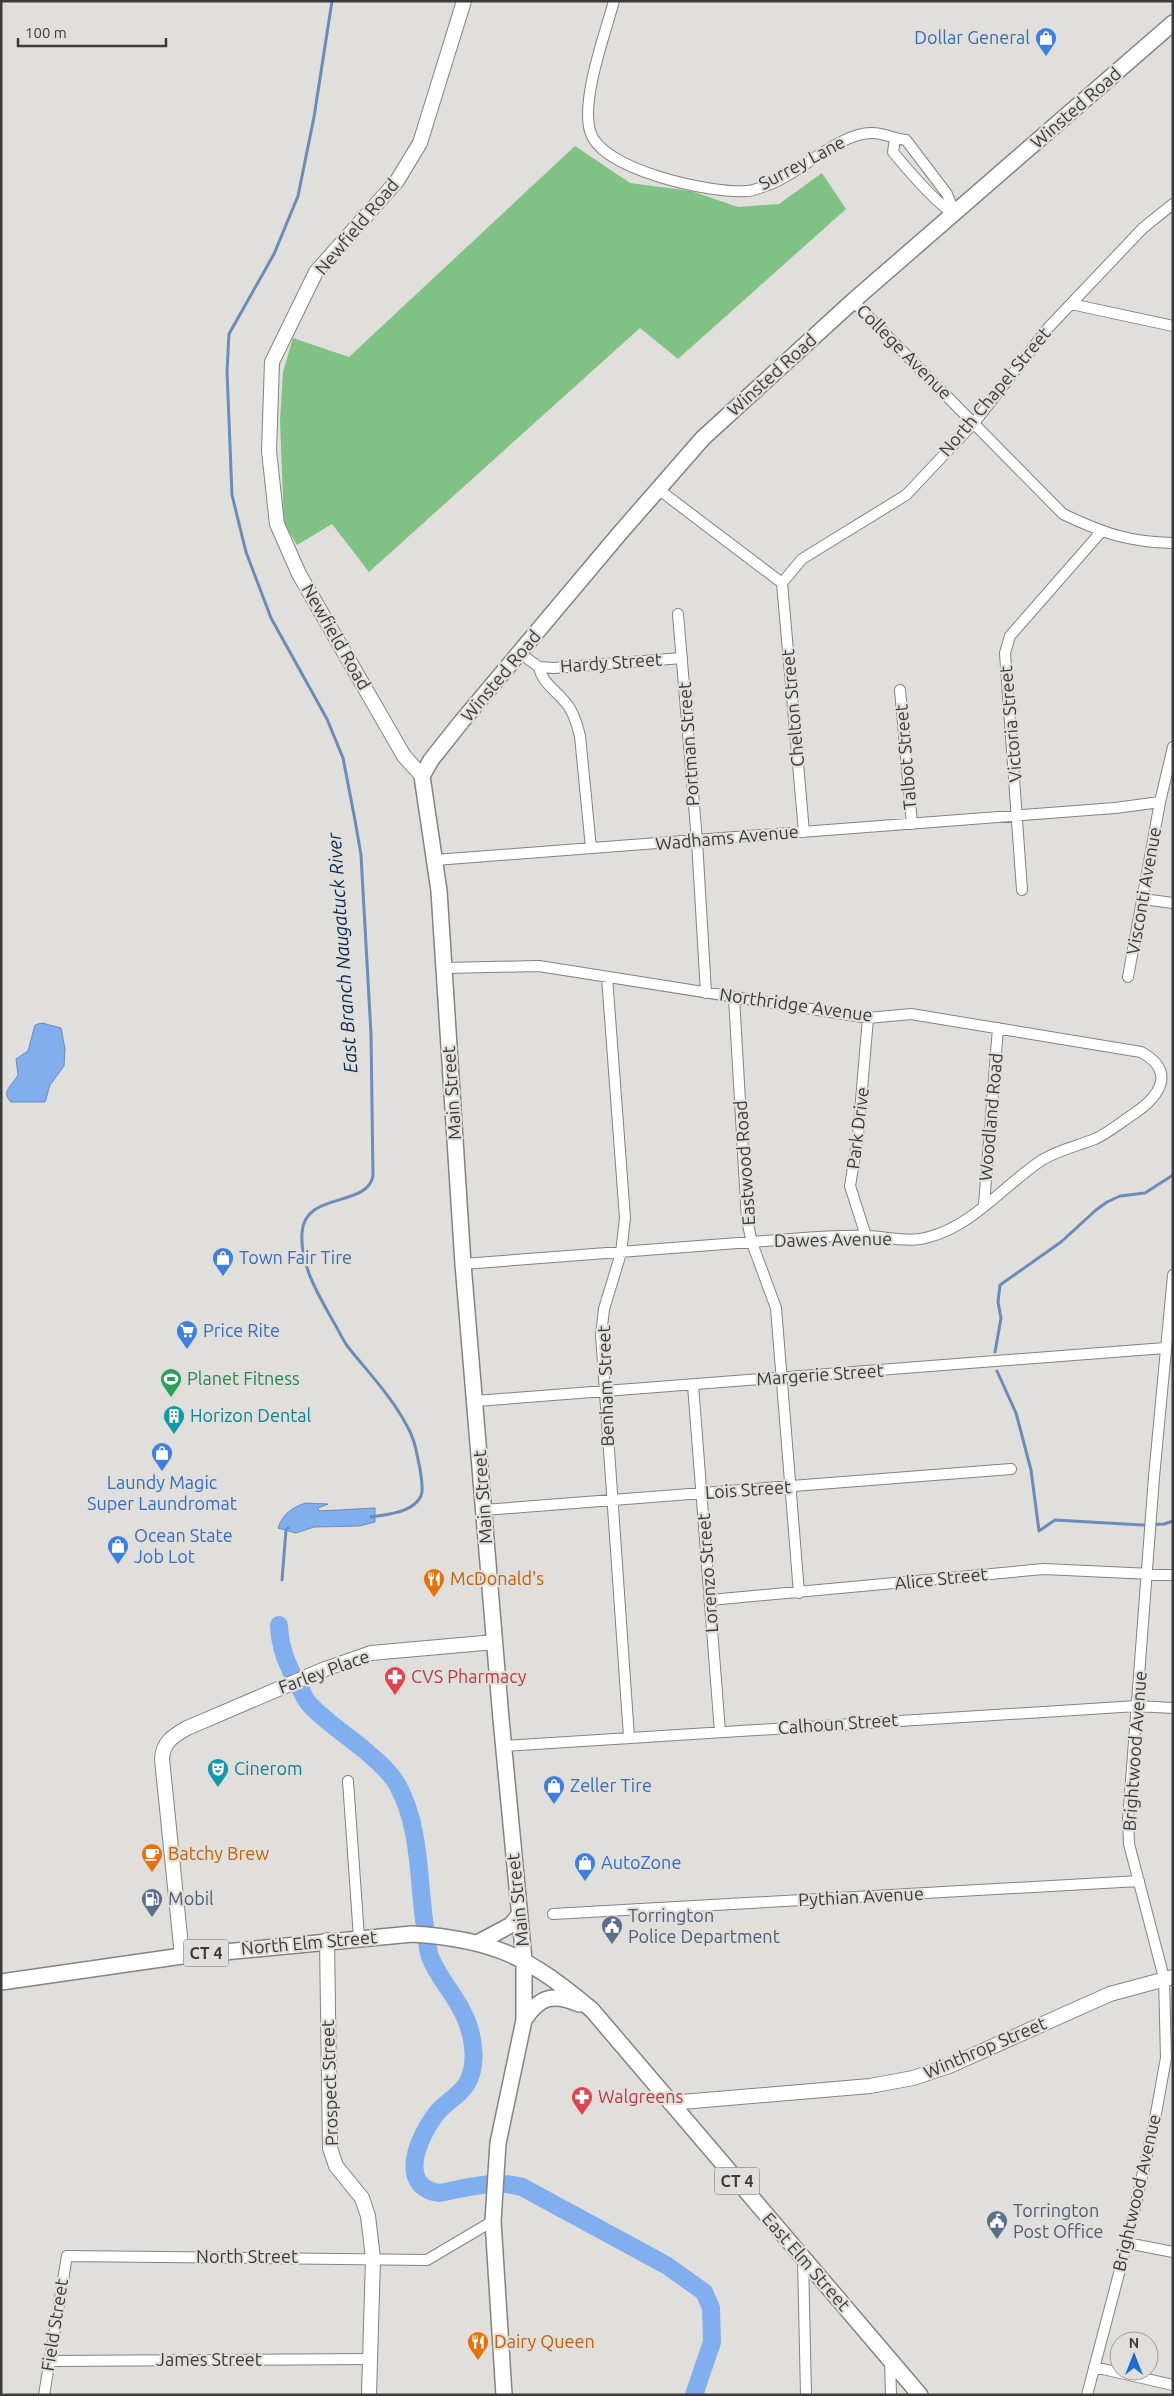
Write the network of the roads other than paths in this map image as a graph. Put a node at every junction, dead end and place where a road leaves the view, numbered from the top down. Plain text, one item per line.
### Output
1 (464, 1) edge
2 (614, 1) edge
3 (1173, 23) edge
4 (894, 139) junction
5 (1173, 204) edge
6 (955, 214) junction
7 (853, 301) junction
8 (1071, 304) junction
9 (1173, 326) edge
10 (974, 422) junction
11 (658, 489) junction
12 (1101, 532) junction
13 (1173, 543) edge
14 (782, 583) junction
15 (678, 614) dead end
16 (521, 654) junction
17 (682, 658) junction
18 (539, 667) junction
19 (900, 690) dead end
20 (1173, 747) edge
21 (422, 776) junction
22 (1160, 802) junction
23 (1018, 815) junction
24 (912, 824) junction
25 (804, 832) junction
26 (697, 840) junction
27 (591, 848) junction
28 (435, 860) junction
29 (1022, 890) dead end
30 (1143, 899) junction
31 (1173, 903) edge
32 (445, 968) junction
33 (607, 977) junction
34 (1128, 977) dead end
35 (706, 993) junction
36 (734, 998) junction
37 (868, 1018) junction
38 (998, 1028) junction
39 (1172, 1076) edge
40 (1162, 1096) joint
41 (984, 1206) junction
42 (866, 1236) junction
43 (752, 1243) junction
44 (621, 1253) junction
45 (463, 1264) junction
46 (1173, 1275) edge
47 (1165, 1348) junction
48 (781, 1378) junction
49 (693, 1385) junction
50 (604, 1391) junction
51 (476, 1401) junction
52 (1011, 1469) dead end
53 (789, 1487) junction
54 (702, 1493) junction
55 (612, 1500) junction
56 (484, 1510) junction
57 (1148, 1574) junction
58 (1173, 1575) edge
59 (799, 1593) junction
60 (710, 1600) junction
61 (495, 1642) junction
62 (1137, 1706) junction
63 (1173, 1708) edge
64 (720, 1732) junction
65 (629, 1737) junction
66 (504, 1746) junction
67 (348, 1780) dead end
68 (1139, 1881) junction
69 (552, 1914) dead end
70 (519, 1915) junction
71 (360, 1938) junction
72 (327, 1940) junction
73 (480, 1942) junction
74 (182, 1956) junction
75 (524, 1960) junction
76 (1168, 1977) edge
77 (1, 1982) edge
78 (592, 2010) junction
79 (524, 2020) junction
80 (670, 2103) junction
81 (494, 2221) junction
82 (1127, 2243) junction
83 (1173, 2252) edge
84 (67, 2256) joint
85 (373, 2258) junction
86 (803, 2258) junction
87 (370, 2359) junction
88 (890, 2359) junction
89 (49, 2361) junction
90 (1094, 2367) junction
91 (1173, 2386) edge
92 (44, 2395) edge
93 (369, 2395) edge
94 (504, 2395) edge
95 (806, 2395) edge
96 (891, 2395) edge
97 (920, 2395) edge
98 (1087, 2395) edge

1 - 21 street, Newfield Road
2 - 4 street, Surrey Lane
3 - 6 main road, Winsted Road
4 - 6 street, Surrey Lane
4 - 6 street
5 - 8 street, North Chapel Street
6 - 7 main road, Winsted Road
7 - 10 street, College Avenue
7 - 11 main road, Winsted Road
8 - 9 street
8 - 10 street, North Chapel Street
10 - 12 street, College Avenue
10 - 14 street, North Chapel Street
11 - 14 street
11 - 16 main road, Winsted Road
12 - 13 street, College Avenue
12 - 23 street, Victoria Street
14 - 25 street, Chelton Street
15 - 17 street, Portman Street
16 - 18 street
16 - 21 main road, Winsted Road
17 - 18 street, Hardy Street
17 - 26 street, Portman Street
18 - 27 street
19 - 24 street, Talbot Street
20 - 22 street, Visconti Avenue
21 - 28 main road, Main Street
22 - 23 street, Wadhams Avenue
22 - 30 street, Visconti Avenue
23 - 24 street, Wadhams Avenue
23 - 29 street, Victoria Street
24 - 25 street, Wadhams Avenue
25 - 26 street, Wadhams Avenue
26 - 27 street, Wadhams Avenue
26 - 35 street, Portman Street
27 - 28 street, Wadhams Avenue
28 - 32 main road, Main Street
30 - 31 street
30 - 34 street, Visconti Avenue
32 - 33 street, Northridge Avenue
32 - 45 main road, Main Street
33 - 35 street, Northridge Avenue
33 - 44 street, Benham Street
35 - 36 street, Northridge Avenue
36 - 37 street, Northridge Avenue
36 - 43 street, Eastwood Road
37 - 38 street, Northridge Avenue
37 - 42 street, Park Drive
38 - 39 street, Northridge Avenue
38 - 41 street, Woodland Road
39 - 40 street, Northridge Avenue
40 - 41 street, Dawes Avenue
41 - 42 street, Dawes Avenue
42 - 43 street, Dawes Avenue
43 - 44 street, Dawes Avenue
43 - 48 street, Eastwood Road
44 - 45 street, Dawes Avenue
44 - 50 street, Benham Street
45 - 51 main road, Main Street
46 - 47 street, Brightwood Avenue
47 - 48 street, Margerie Street
47 - 57 street, Brightwood Avenue
48 - 49 street, Margerie Street
48 - 53 street, Eastwood Road
49 - 50 street, Margerie Street
49 - 54 street, Lorenzo Street
50 - 51 street, Margerie Street
50 - 55 street, Benham Street
51 - 56 main road, Main Street
52 - 53 street, Lois Street
53 - 54 street, Lois Street
53 - 59 street, Eastwood Road
54 - 55 street, Lois Street
54 - 60 street, Lorenzo Street
55 - 56 street, Lois Street
55 - 65 street, Benham Street
56 - 61 main road, Main Street
57 - 58 street, Alice Street
57 - 59 street, Alice Street
57 - 62 street, Brightwood Avenue
59 - 60 street, Alice Street
60 - 64 street, Lorenzo Street
61 - 66 main road, Main Street
61 - 74 street, Farley Place
62 - 63 street, Calhoun Street
62 - 64 street, Calhoun Street
62 - 68 street, Brightwood Avenue
64 - 65 street, Calhoun Street
65 - 66 street, Calhoun Street
66 - 70 main road, Main Street
67 - 71 street
68 - 69 street, Pythian Avenue
68 - 76 street, Brightwood Avenue
70 - 73 main road
70 - 75 main road, Main Street
71 - 72 main road, North Elm Street / CT 4
71 - 73 main road, North Elm Street / CT 4
72 - 74 main road, North Elm Street / CT 4
72 - 85 street, Prospect Street
73 - 75 main road, North Elm Street / CT 4
74 - 77 main road, North Elm Street / CT 4
75 - 78 main road, East Elm Street / CT 4
75 - 79 main road, Main Street
76 - 80 street, Winthrop Street
76 - 82 street, Brightwood Avenue
78 - 79 main road
78 - 80 main road, East Elm Street / CT 4
79 - 81 main road, Main Street
80 - 86 main road, East Elm Street / CT 4
81 - 85 street, North Street
81 - 94 main road, Main Street
82 - 83 street
82 - 90 street, Brightwood Avenue
84 - 85 street, North Street
84 - 89 street, Field Street
85 - 87 street, Prospect Street
86 - 88 main road, East Elm Street / CT 4
86 - 95 street
87 - 89 street, James Street
87 - 93 street, Prospect Street
88 - 96 street
88 - 97 main road, East Elm Street / CT 4
89 - 92 street, Field Street
90 - 91 street
90 - 98 street, Brightwood Avenue

